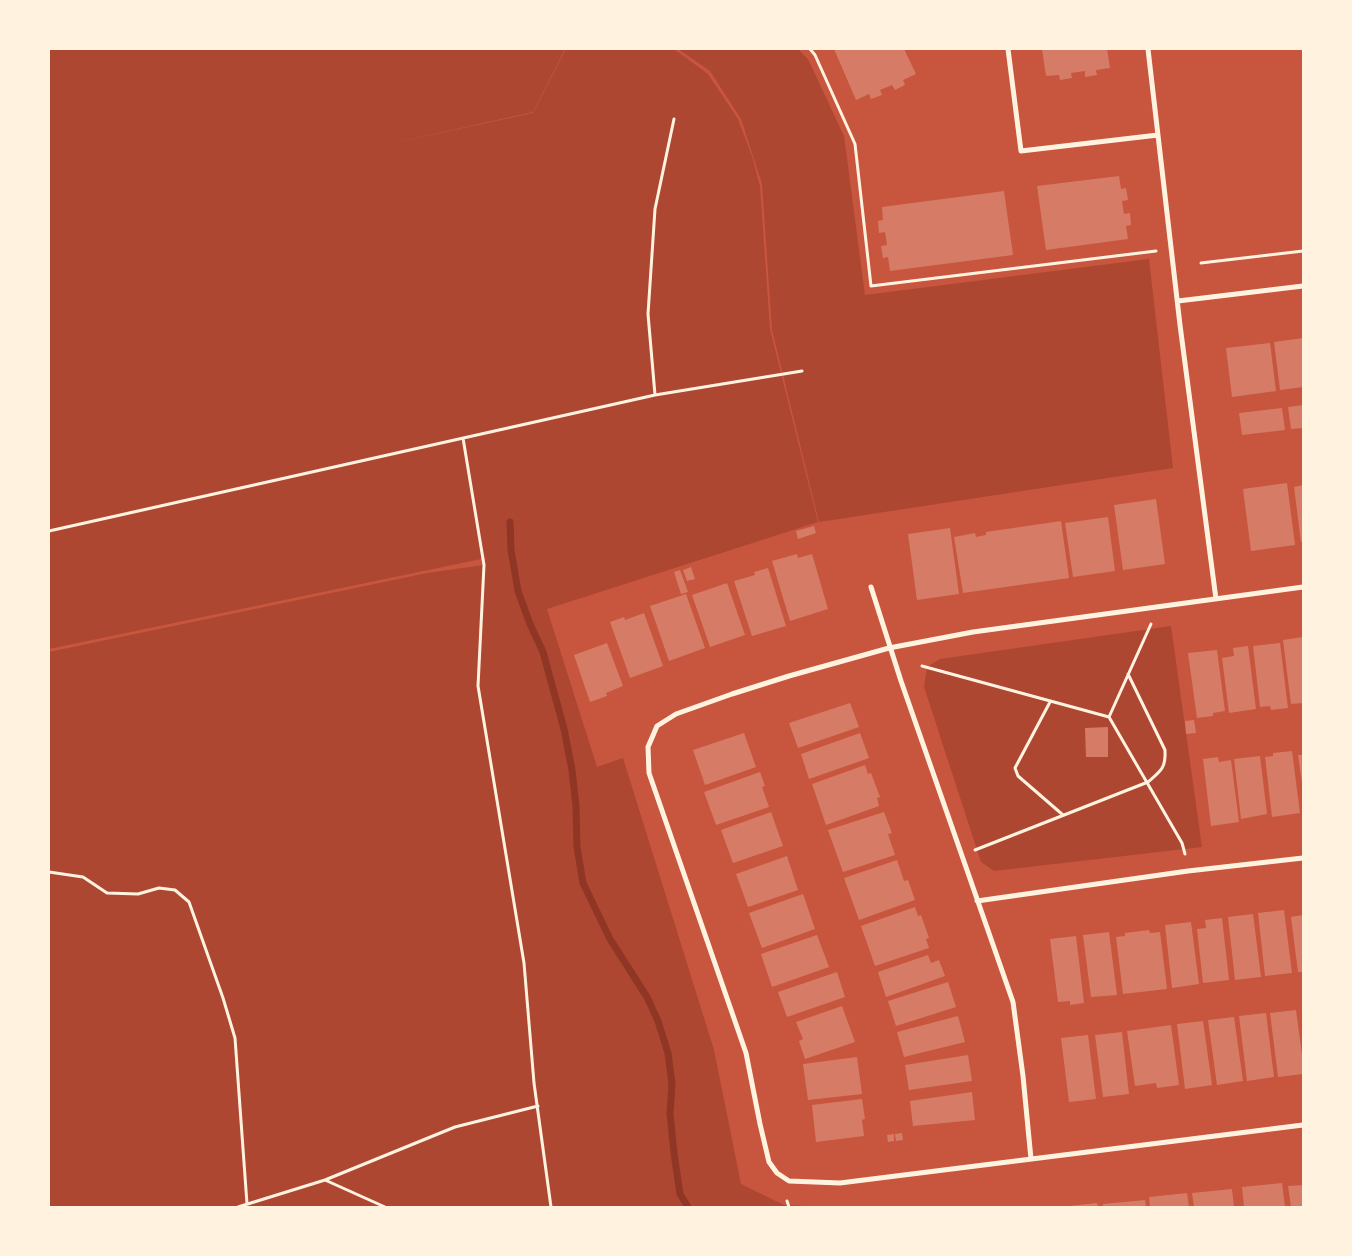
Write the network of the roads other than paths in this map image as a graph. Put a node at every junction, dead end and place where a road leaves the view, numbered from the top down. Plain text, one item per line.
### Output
1 (1008, 49) edge
2 (1148, 49) edge
3 (1158, 135) junction
4 (1303, 286) edge
5 (1178, 301) junction
6 (871, 587) dead end
7 (1303, 588) edge
8 (1216, 599) junction
9 (889, 648) junction
10 (1303, 858) edge
11 (977, 901) junction
12 (1303, 1125) edge
13 (1031, 1159) junction

1 - 3 street
2 - 3 street
3 - 5 street
4 - 5 street
5 - 8 street
6 - 9 street
7 - 8 street
8 - 9 street
9 - 11 street
9 - 13 street
10 - 11 street
11 - 13 street
12 - 13 street

